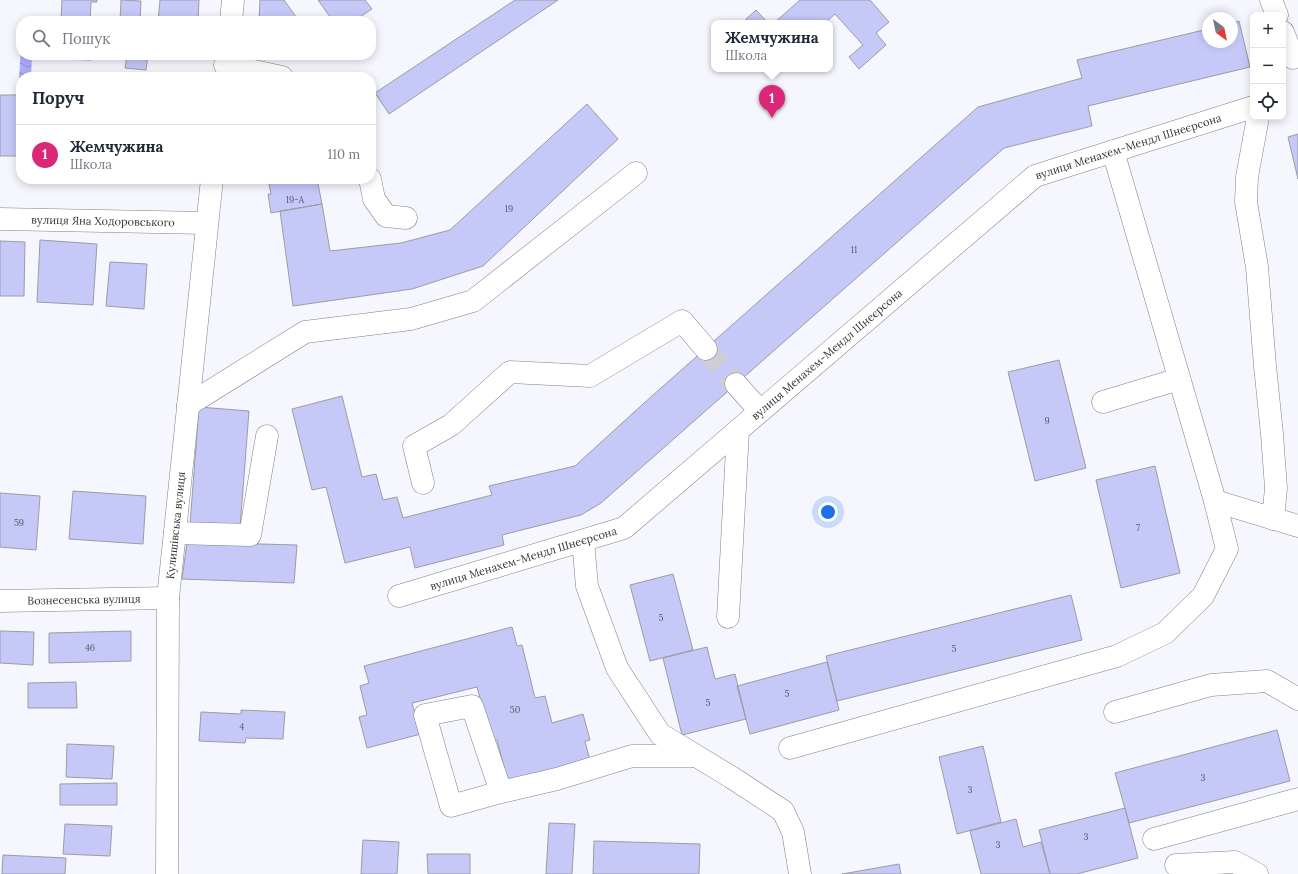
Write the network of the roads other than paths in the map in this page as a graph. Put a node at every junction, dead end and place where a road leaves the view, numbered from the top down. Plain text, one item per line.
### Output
1 (233, 0) edge
2 (1271, 0) edge
3 (1276, 12) edge
4 (231, 16) edge
5 (1286, 43) edge
6 (1291, 62) edge
7 (225, 66) edge
8 (256, 72) edge
9 (1250, 108) edge
10 (1257, 120) edge
11 (1113, 151) junction
12 (636, 173) dead end
13 (211, 184) edge
14 (371, 184) edge
15 (406, 218) dead end
16 (0, 219) edge
17 (206, 223) junction
18 (706, 349) tunnel mouth
19 (1179, 379) junction
20 (736, 384) tunnel mouth
21 (1103, 402) dead end
22 (188, 405) junction
23 (760, 411) junction
24 (738, 430) junction
25 (267, 436) dead end
26 (423, 483) dead end
27 (1214, 501) junction
28 (1273, 519) junction
29 (1298, 526) edge
30 (175, 533) junction
31 (583, 541) junction
32 (399, 596) dead end
33 (168, 598) junction
34 (0, 601) edge
35 (728, 618) dead end
36 (1298, 699) edge
37 (1115, 712) dead end
38 (790, 748) dead end
39 (696, 756) junction
40 (501, 792) junction
41 (1298, 799) edge
42 (1154, 838) dead end
43 (1176, 865) dead end
44 (167, 874) edge
45 (800, 874) edge
46 (1257, 874) edge

1 - 4 street
2 - 3 street
5 - 6 street
7 - 8 street
9 - 11 street, вулиця Менахем-Мендл Шнеєрсона
10 - 28 street
11 - 19 street
11 - 23 street, вулиця Менахем-Мендл Шнеєрсона
12 - 22 street
13 - 17 street, Кулишівська вулиця
14 - 15 street
16 - 17 street, вулиця Яна Ходоровського
17 - 22 street, Кулишівська вулиця
18 - 26 street
19 - 21 street
19 - 27 street
20 - 23 street
22 - 30 street, Кулишівська вулиця
23 - 24 street, вулиця Менахем-Мендл Шнеєрсона
24 - 31 street, вулиця Менахем-Мендл Шнеєрсона
24 - 35 street
25 - 30 street
27 - 28 street
27 - 38 street
28 - 29 street
30 - 33 street, Кулишівська вулиця
31 - 32 street, вулиця Менахем-Мендл Шнеєрсона
31 - 39 street
33 - 34 street, Вознесенська вулиця
33 - 44 street, Кулишівська вулиця
36 - 37 street
39 - 40 street
39 - 45 street
40 - 40 street
41 - 42 street
43 - 46 street

